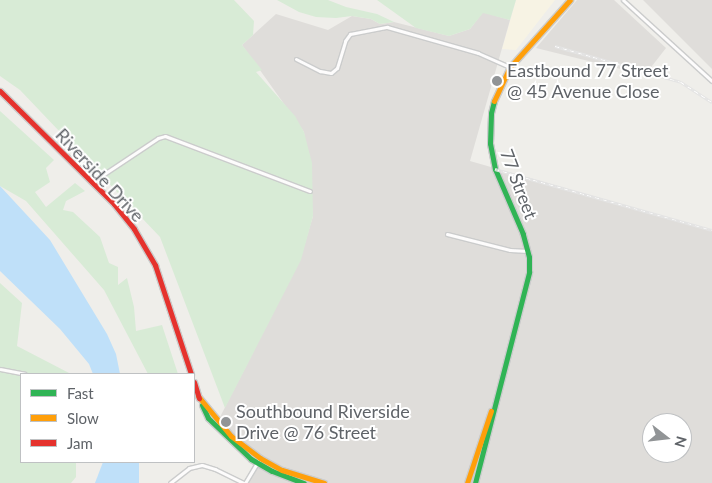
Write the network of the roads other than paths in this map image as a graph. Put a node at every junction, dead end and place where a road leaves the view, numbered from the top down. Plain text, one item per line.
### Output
1 (570, 0) edge
2 (623, 0) edge
3 (296, 60) dead end
4 (510, 67) junction
5 (712, 81) edge
6 (0, 91) edge
7 (92, 182) junction
8 (310, 191) dead end
9 (447, 234) dead end
10 (528, 251) junction
11 (0, 369) edge
12 (20, 373) edge
13 (191, 373) edge
14 (195, 386) edge
15 (495, 401) junction
16 (258, 460) junction
17 (170, 483) edge
18 (245, 483) edge
19 (304, 483) edge
20 (324, 483) edge
21 (467, 483) edge
22 (475, 483) edge

1 - 4 main road, 77 Street
2 - 5 street
3 - 4 street
4 - 10 main road, 77 Street
6 - 7 main road, Riverside Drive
7 - 8 street
7 - 13 main road, Riverside Drive
9 - 10 street
10 - 15 main road, 77 Street
11 - 12 street
14 - 16 main road
15 - 21 main road, 77 Street
15 - 22 main road, 77 Street
16 - 18 street
16 - 19 main road
16 - 20 main road
17 - 18 street

